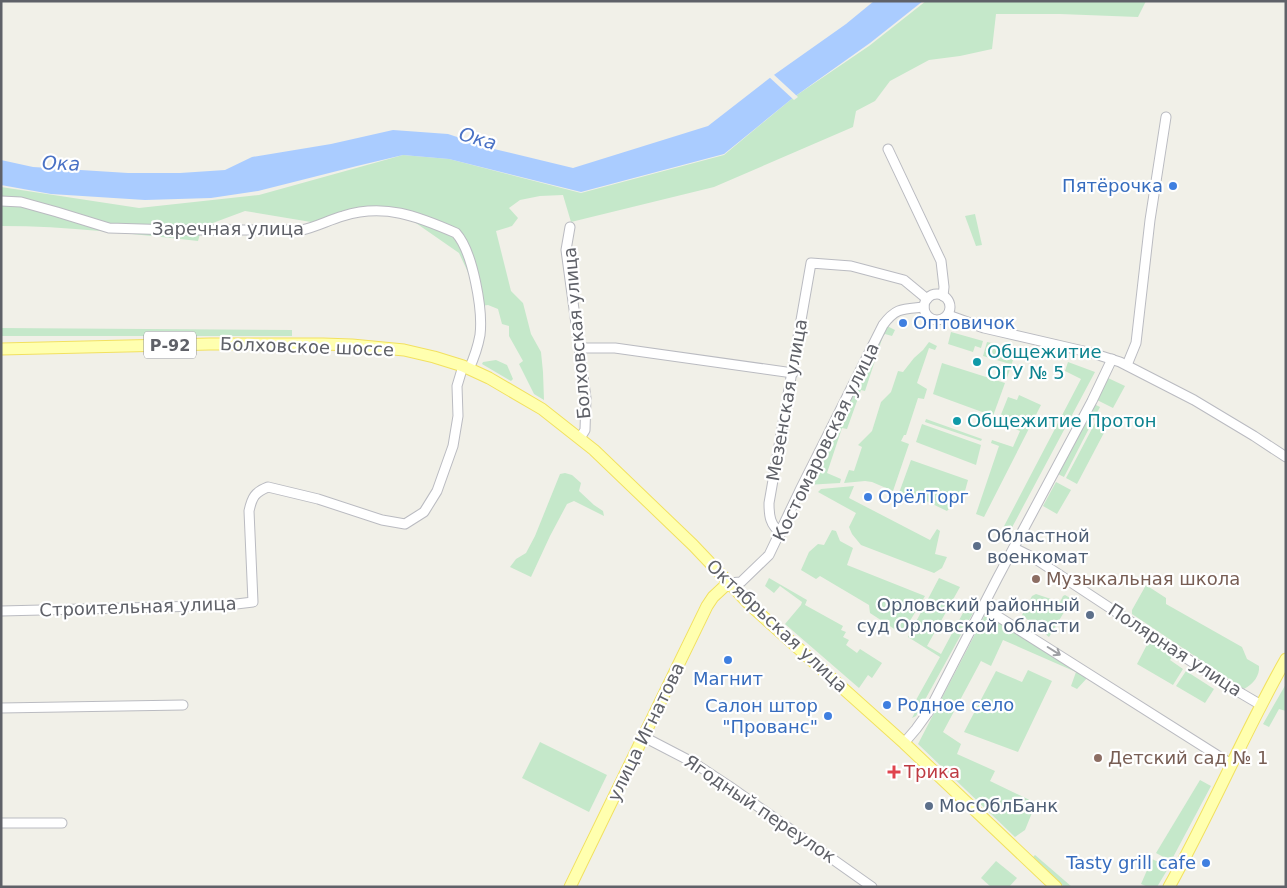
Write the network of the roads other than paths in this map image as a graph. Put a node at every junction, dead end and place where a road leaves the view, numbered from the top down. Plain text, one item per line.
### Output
1 (1166, 117) dead end
2 (888, 149) dead end
3 (1, 200) edge
4 (570, 227) dead end
5 (943, 296) junction
6 (926, 303) junction
7 (948, 315) junction
8 (580, 348) junction
9 (1, 349) edge
10 (1112, 359) junction
11 (1127, 365) junction
12 (466, 367) junction
13 (792, 373) junction
14 (489, 378) joint
15 (580, 438) junction
16 (1286, 457) edge
17 (781, 533) junction
18 (1014, 548) junction
19 (728, 584) junction
20 (983, 607) junction
21 (1, 611) edge
22 (1286, 658) edge
23 (183, 705) dead end
24 (1261, 705) junction
25 (1, 708) edge
26 (644, 737) junction
27 (904, 743) junction
28 (1231, 764) junction
29 (1, 823) edge
30 (62, 823) dead end
31 (570, 887) edge
32 (872, 887) edge
33 (1056, 887) edge
34 (1169, 887) edge

1 - 11 street
2 - 5 street
3 - 12 street, Заречная улица
4 - 8 street, Болховская улица
5 - 6 street
5 - 7 street
6 - 7 street
6 - 13 street, Мезенская улица
6 - 17 street, Костомаровская улица
7 - 10 street
8 - 13 street
8 - 15 street, Болховская улица
9 - 12 main road, Болховское шоссе / Р-92
10 - 11 street
10 - 18 street
11 - 16 street
12 - 14 main road, Болховское шоссе / Р-92
12 - 21 street, Строительная улица
13 - 17 street, Мезенская улица
14 - 15 main road, Октябрьская улица
15 - 19 main road, Октябрьская улица
17 - 19 street, Костомаровская улица
18 - 20 street
18 - 24 street, Полярная улица
19 - 26 main road, улица Игнатова
19 - 27 main road, Октябрьская улица
20 - 27 street
20 -> 28 street
22 - 24 main road
23 - 25 street
24 - 28 main road
26 - 31 main road, улица Игнатова
26 - 32 street, Ягодный переулок
27 - 33 main road, Октябрьская улица
28 - 34 main road
29 - 30 street

